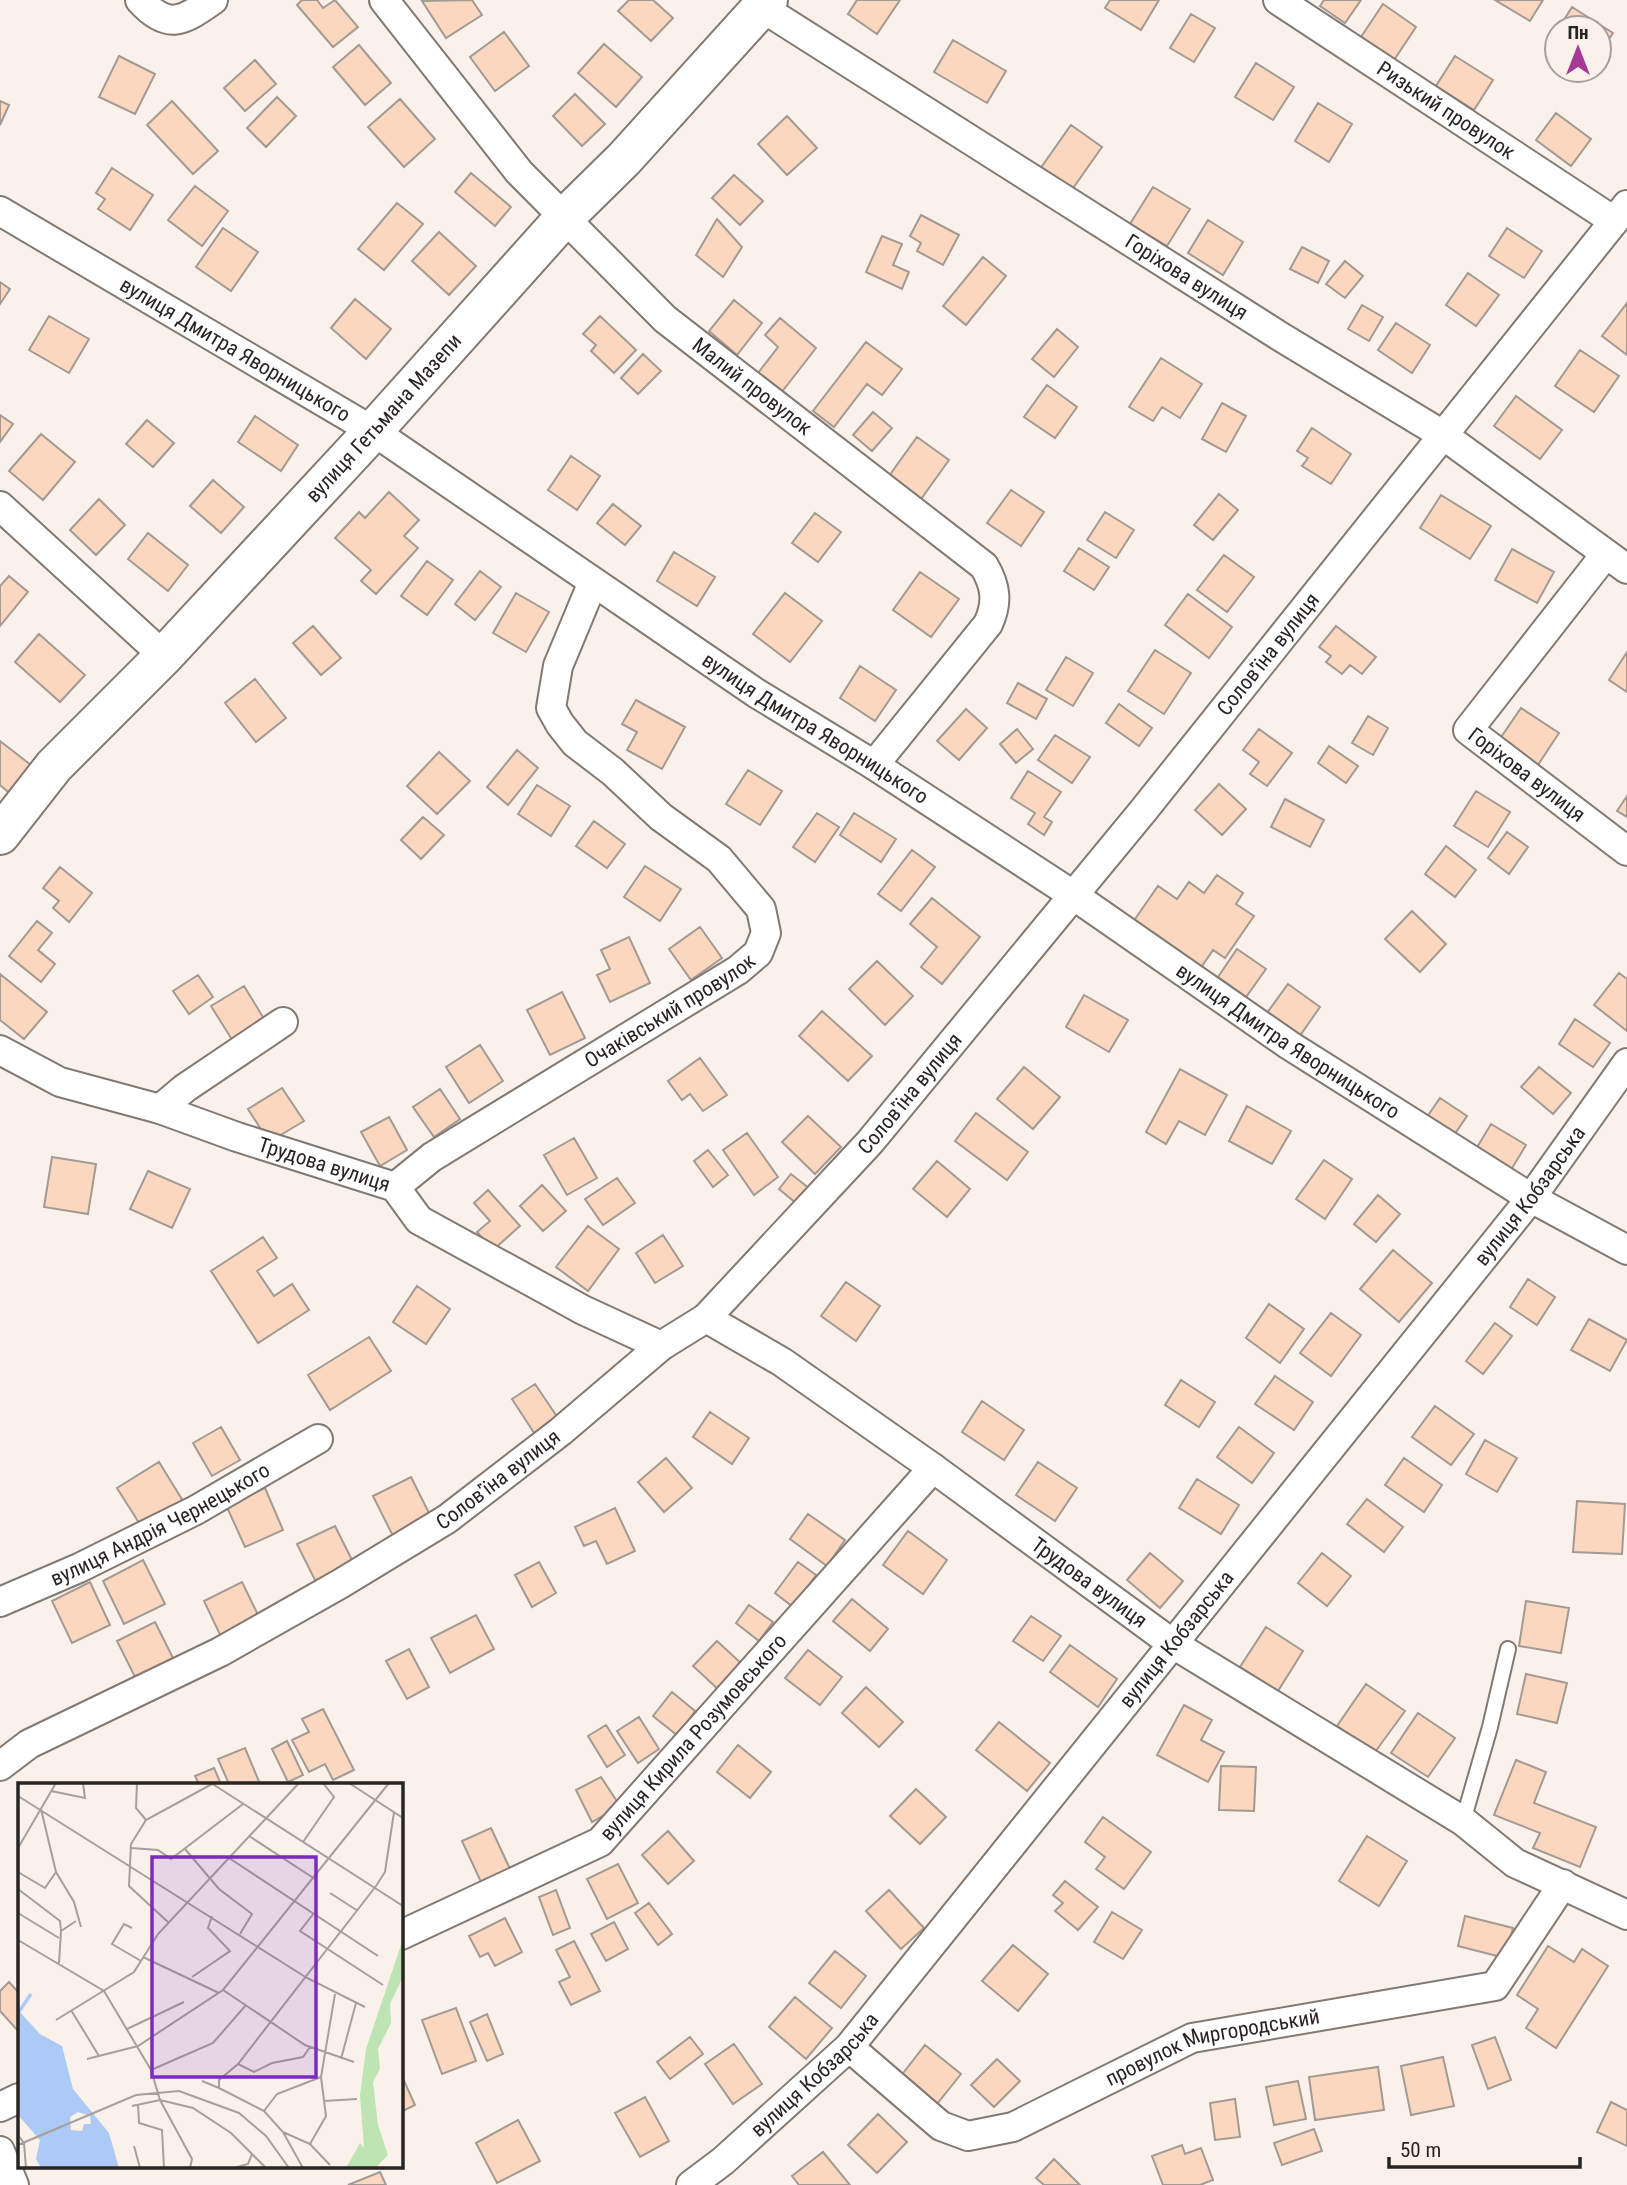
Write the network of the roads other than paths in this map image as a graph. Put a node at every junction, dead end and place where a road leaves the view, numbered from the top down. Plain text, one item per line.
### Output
1 (140, 0) edge
2 (213, 0) edge
3 (384, 0) edge
4 (1278, 0) edge
5 (764, 4) edge
6 (0, 211) edge
7 (1621, 213) edge
8 (564, 218) junction
9 (373, 431) junction
10 (1443, 435) junction
11 (0, 506) edge
12 (1616, 562) edge
13 (593, 582) junction
14 (164, 656) junction
15 (874, 765) junction
16 (0, 835) edge
17 (1627, 851) edge
18 (1073, 895) junction
19 (283, 1022) dead end
20 (0, 1050) edge
21 (1627, 1063) edge
22 (160, 1109) junction
23 (395, 1187) junction
24 (1531, 1198) junction
25 (1627, 1250) edge
26 (706, 1318) junction
27 (662, 1346) junction
28 (318, 1439) dead end
29 (933, 1468) junction
30 (0, 1602) edge
31 (1173, 1644) junction
32 (1508, 1649) dead end
33 (0, 1766) edge
34 (1463, 1821) junction
35 (1563, 1884) junction
36 (1627, 1915) edge
37 (402, 1935) edge
38 (849, 2047) junction
39 (18, 2098) edge
40 (0, 2107) edge
41 (0, 2151) edge
42 (14, 2185) edge
43 (691, 2185) edge

1 - 2 street
3 - 8 street, Малий провулок
4 - 7 street, Ризький провулок
5 - 8 street, вулиця Гетьмана Мазепи
5 - 10 street, Горіхова вулиця
6 - 9 street, вулиця Дмитра Яворницького
7 - 10 street, Солов'їна вулиця
8 - 9 street, вулиця Гетьмана Мазепи
8 - 15 street, Малий провулок
9 - 13 street, вулиця Дмитра Яворницького
9 - 14 street, вулиця Гетьмана Мазепи
10 - 12 street, Горіхова вулиця
10 - 18 street, Солов'їна вулиця
11 - 14 street
12 - 17 street, Горіхова вулиця
13 - 15 street, вулиця Дмитра Яворницького
13 - 23 street, Очаківський провулок
14 - 16 street, вулиця Гетьмана Мазепи
15 - 18 street, вулиця Дмитра Яворницького
18 - 24 street, вулиця Дмитра Яворницького
18 - 26 street, Солов'їна вулиця
19 - 22 street
20 - 22 street, Трудова вулиця
21 - 24 street, вулиця Кобзарська
22 - 23 street, Трудова вулиця
23 - 27 street, Трудова вулиця
24 - 25 street, вулиця Дмитра Яворницького
24 - 31 street, вулиця Кобзарська
26 - 27 street, Солов'їна вулиця
26 - 29 street, Трудова вулиця
27 - 33 street, Солов'їна вулиця
28 - 30 street, вулиця Андрія Чернецького
29 - 31 street, Трудова вулиця
29 - 37 street, вулиця Кирила Розумовського
31 - 34 street, Трудова вулиця
31 - 38 street, вулиця Кобзарська
32 - 34 lane
34 - 35 street, Трудова вулиця
35 - 36 street, Трудова вулиця
35 - 38 street, провулок Миргородський
38 - 43 street, вулиця Кобзарська
39 - 40 street
41 - 42 street

